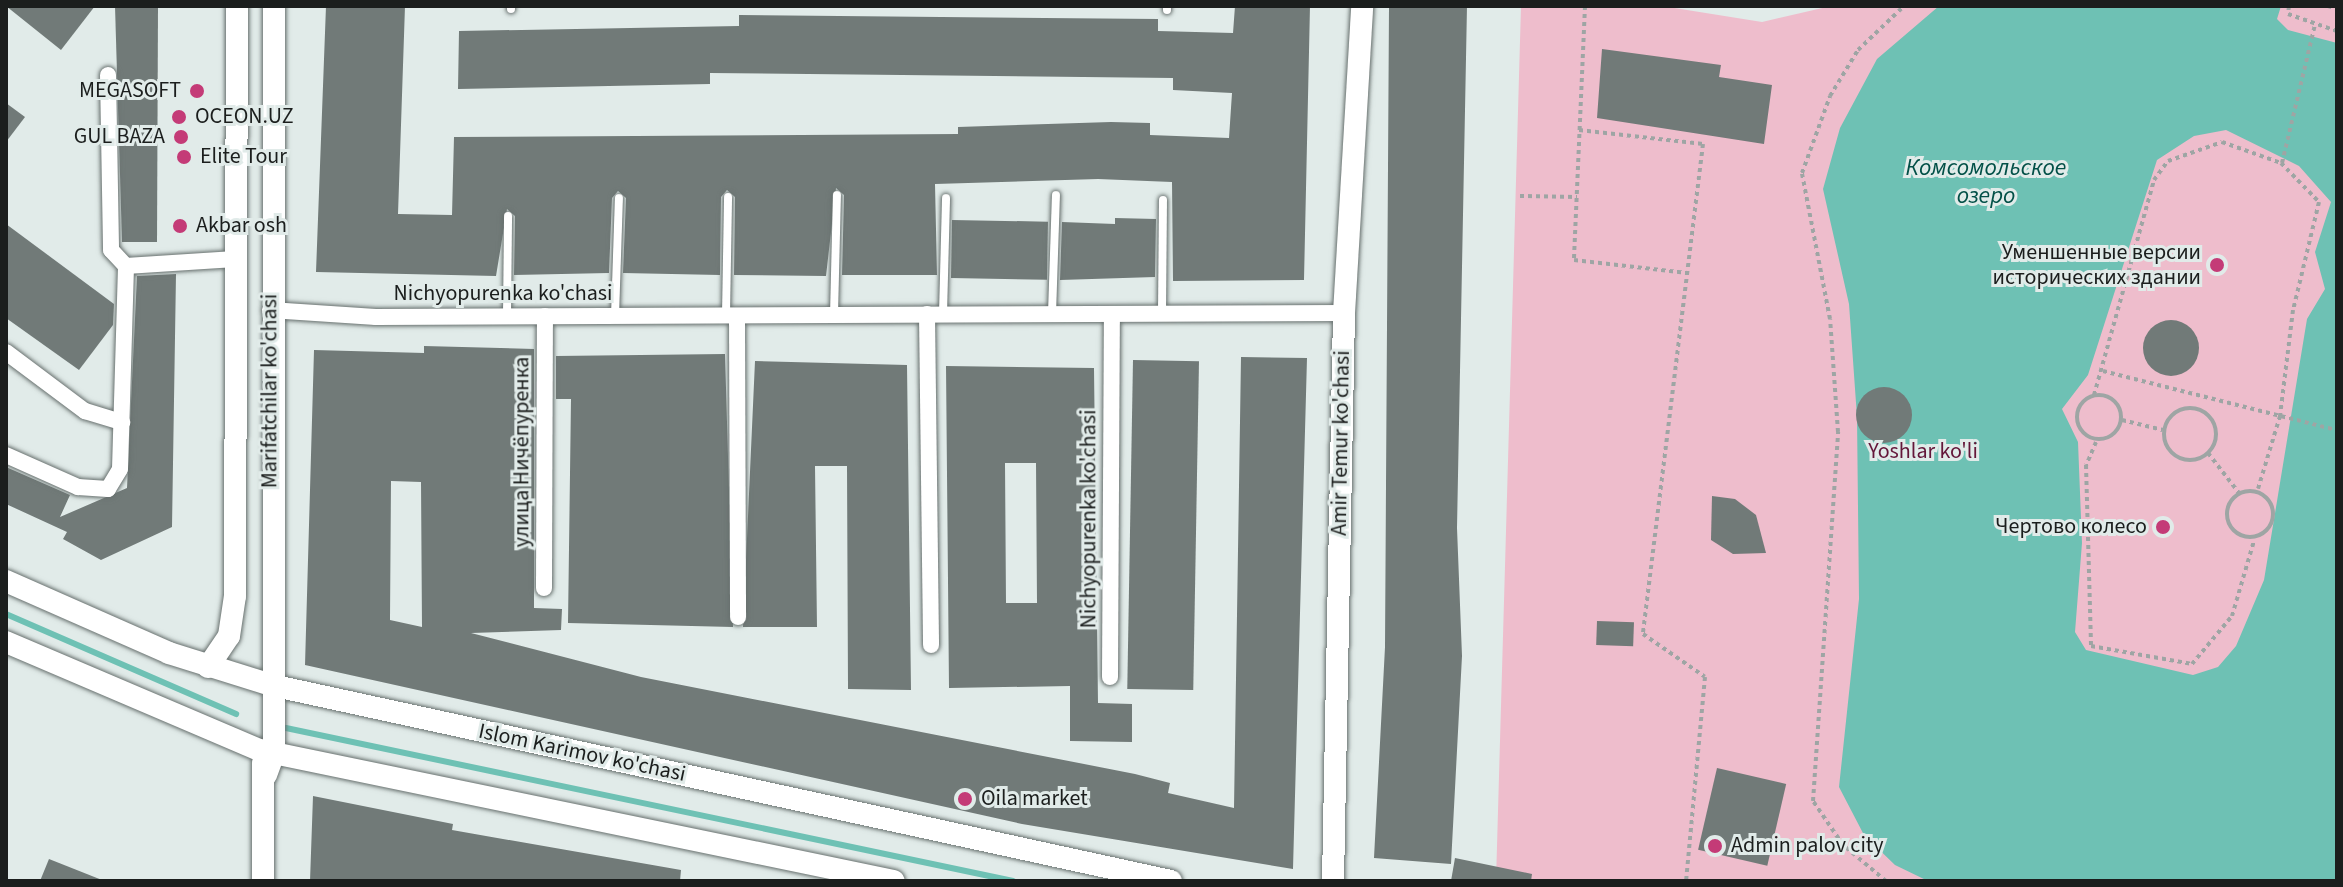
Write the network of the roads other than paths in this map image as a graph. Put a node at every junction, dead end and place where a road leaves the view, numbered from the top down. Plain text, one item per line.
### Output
1 (237, 6) edge
2 (274, 6) edge
3 (1362, 6) edge
4 (108, 75) dead end
5 (837, 195) dead end
6 (1056, 195) dead end
7 (728, 197) dead end
8 (619, 198) dead end
9 (946, 198) dead end
10 (1163, 200) dead end
11 (508, 216) dead end
12 (235, 259) junction
13 (126, 266) junction
14 (270, 310) junction
15 (1162, 313) junction
16 (1344, 313) junction
17 (935, 314) junction
18 (1052, 314) junction
19 (1112, 314) junction
20 (834, 315) junction
21 (507, 316) junction
22 (545, 316) junction
23 (615, 316) junction
24 (732, 316) junction
25 (6, 352) edge
26 (122, 422) junction
27 (6, 455) edge
28 (6, 581) edge
29 (544, 588) dead end
30 (738, 617) dead end
31 (6, 642) edge
32 (931, 645) dead end
33 (208, 667) junction
34 (1110, 677) dead end
35 (271, 685) junction
36 (266, 751) junction
37 (263, 881) edge
38 (894, 881) edge
39 (1171, 881) edge
40 (1333, 881) edge

1 - 12 street, Marifatchilar ko'chasi
2 - 14 street, Marifatchilar ko'chasi
3 - 16 street, Amir Temur ko'chasi
4 - 13 street
5 - 20 lane
6 - 18 lane
7 - 24 lane
8 - 23 lane
9 - 17 lane
10 - 15 lane
11 - 21 lane
12 - 13 street
12 - 33 street, Marifatchilar ko'chasi
13 - 26 street
14 - 21 street, Nichyopurenka ko'chasi
14 - 35 street, Marifatchilar ko'chasi
15 - 16 street, Nichyopurenka ko'chasi
15 - 19 street, Nichyopurenka ko'chasi
16 - 40 street, Amir Temur ko'chasi
17 - 18 street, Nichyopurenka ko'chasi
17 - 20 street, Nichyopurenka ko'chasi
17 - 32 street
18 - 19 street, Nichyopurenka ko'chasi
19 - 34 street, Nichyopurenka ko'chasi
20 - 24 street, Nichyopurenka ko'chasi
21 - 22 street, Nichyopurenka ko'chasi
22 - 23 street, Nichyopurenka ko'chasi
22 - 29 street, улица Ничёпуренка
23 - 24 street, Nichyopurenka ko'chasi
24 - 30 street
25 - 26 street
26 - 27 street
28 - 33 street, Islom Karimov ko'chasi
31 - 36 street
33 - 35 street, Islom Karimov ko'chasi
35 - 36 street, Marifatchilar ko'chasi
35 - 39 street, Islom Karimov ko'chasi
36 - 37 street, Marifatchilar ko'chasi
36 - 38 street

